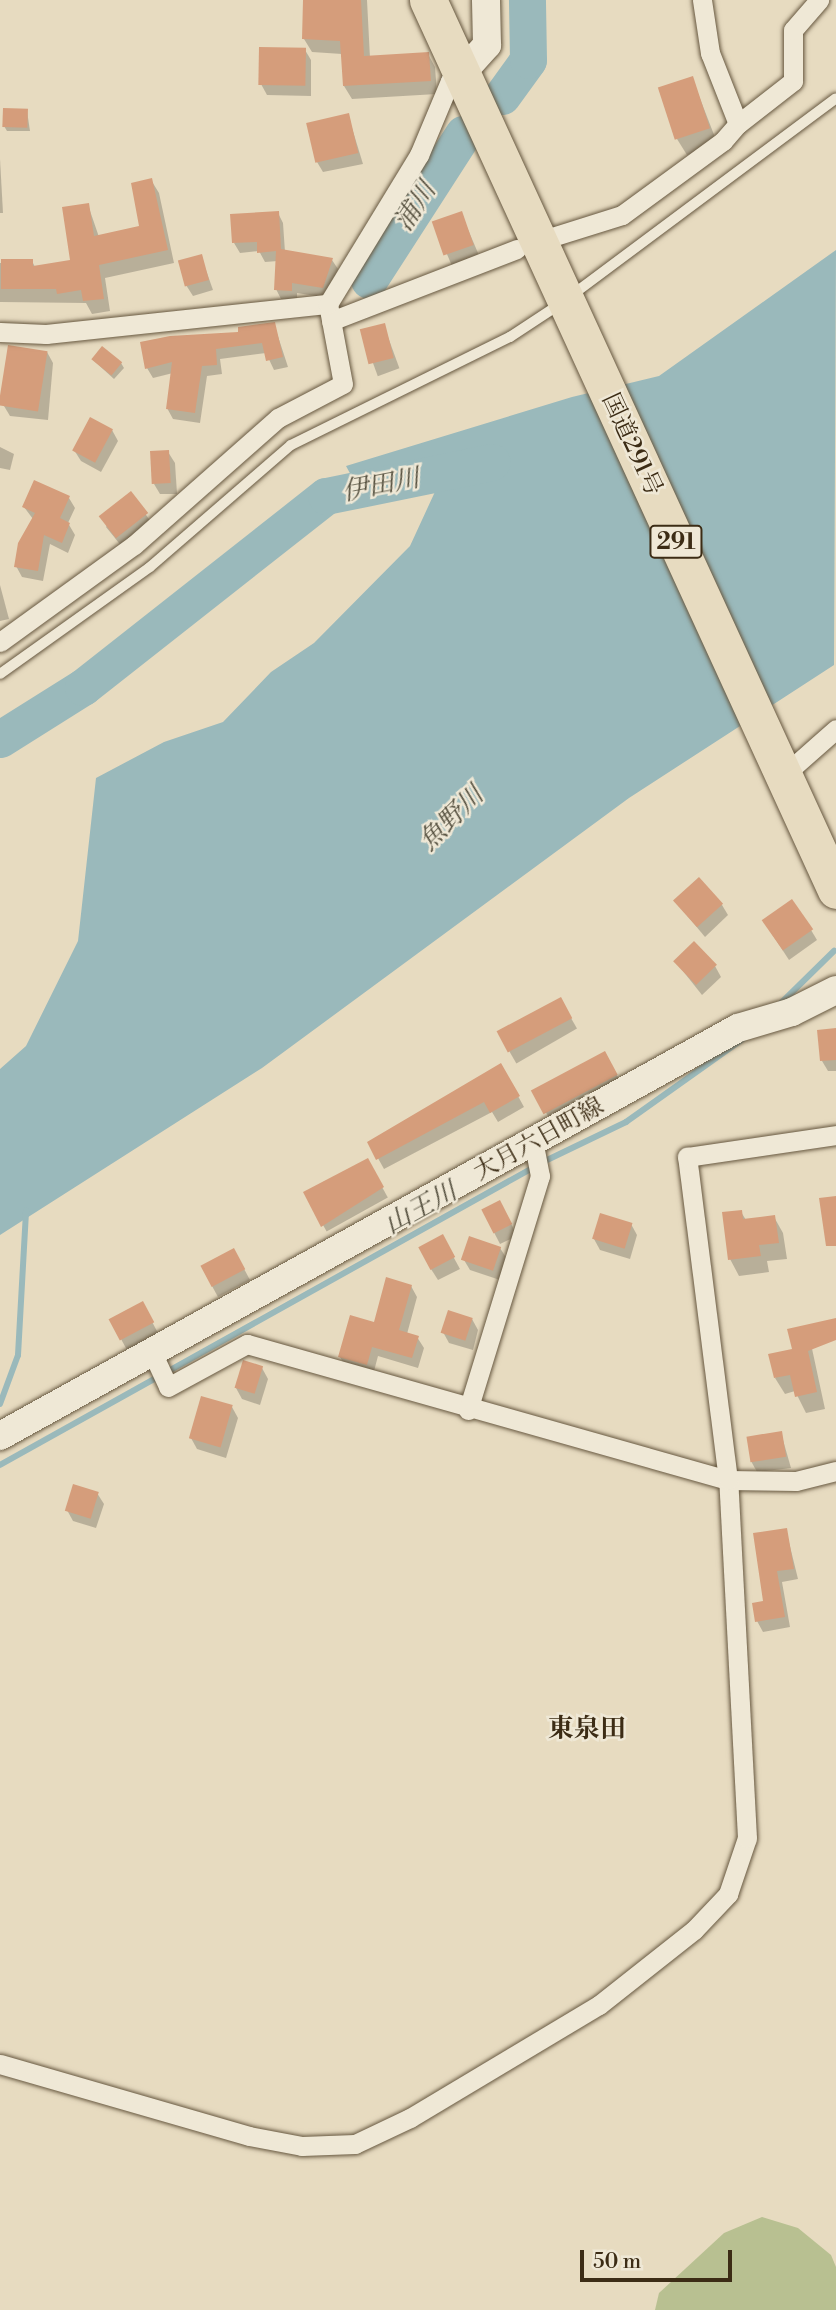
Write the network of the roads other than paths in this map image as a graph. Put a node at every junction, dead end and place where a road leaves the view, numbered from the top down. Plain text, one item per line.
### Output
1 (428, 0) edge
2 (486, 0) edge
3 (702, 0) edge
4 (819, 0) edge
5 (459, 76) junction
6 (836, 99) edge
7 (738, 124) junction
8 (552, 237) dead end
9 (517, 249) dead end
10 (569, 311) junction
11 (330, 313) junction
12 (0, 332) edge
13 (0, 642) edge
14 (0, 674) edge
15 (836, 729) edge
16 (781, 769) junction
17 (836, 890) edge
18 (836, 990) edge
19 (836, 1135) edge
20 (534, 1144) junction
21 (152, 1352) junction
22 (468, 1410) junction
23 (0, 1436) edge
24 (836, 1471) edge
25 (728, 1480) junction
26 (0, 2064) edge

1 - 5 highway, 国道291号 / 291
2 - 5 main road
3 - 7 street
4 - 7 street
5 - 10 highway, 国道291号 / 291
5 - 11 street
6 - 10 lane
7 - 8 street
9 - 11 street
10 - 14 lane
10 - 16 highway, 国道291号 / 291
11 - 12 street
11 - 13 street
15 - 16 street
16 - 17 highway, 国道291号 / 291
18 - 20 main road, 大月六日町線
19 - 25 street
20 - 21 main road, 大月六日町線
20 - 22 street
21 - 22 street
21 - 23 main road, 大月六日町線
22 - 25 street
24 - 25 street
25 - 26 street

